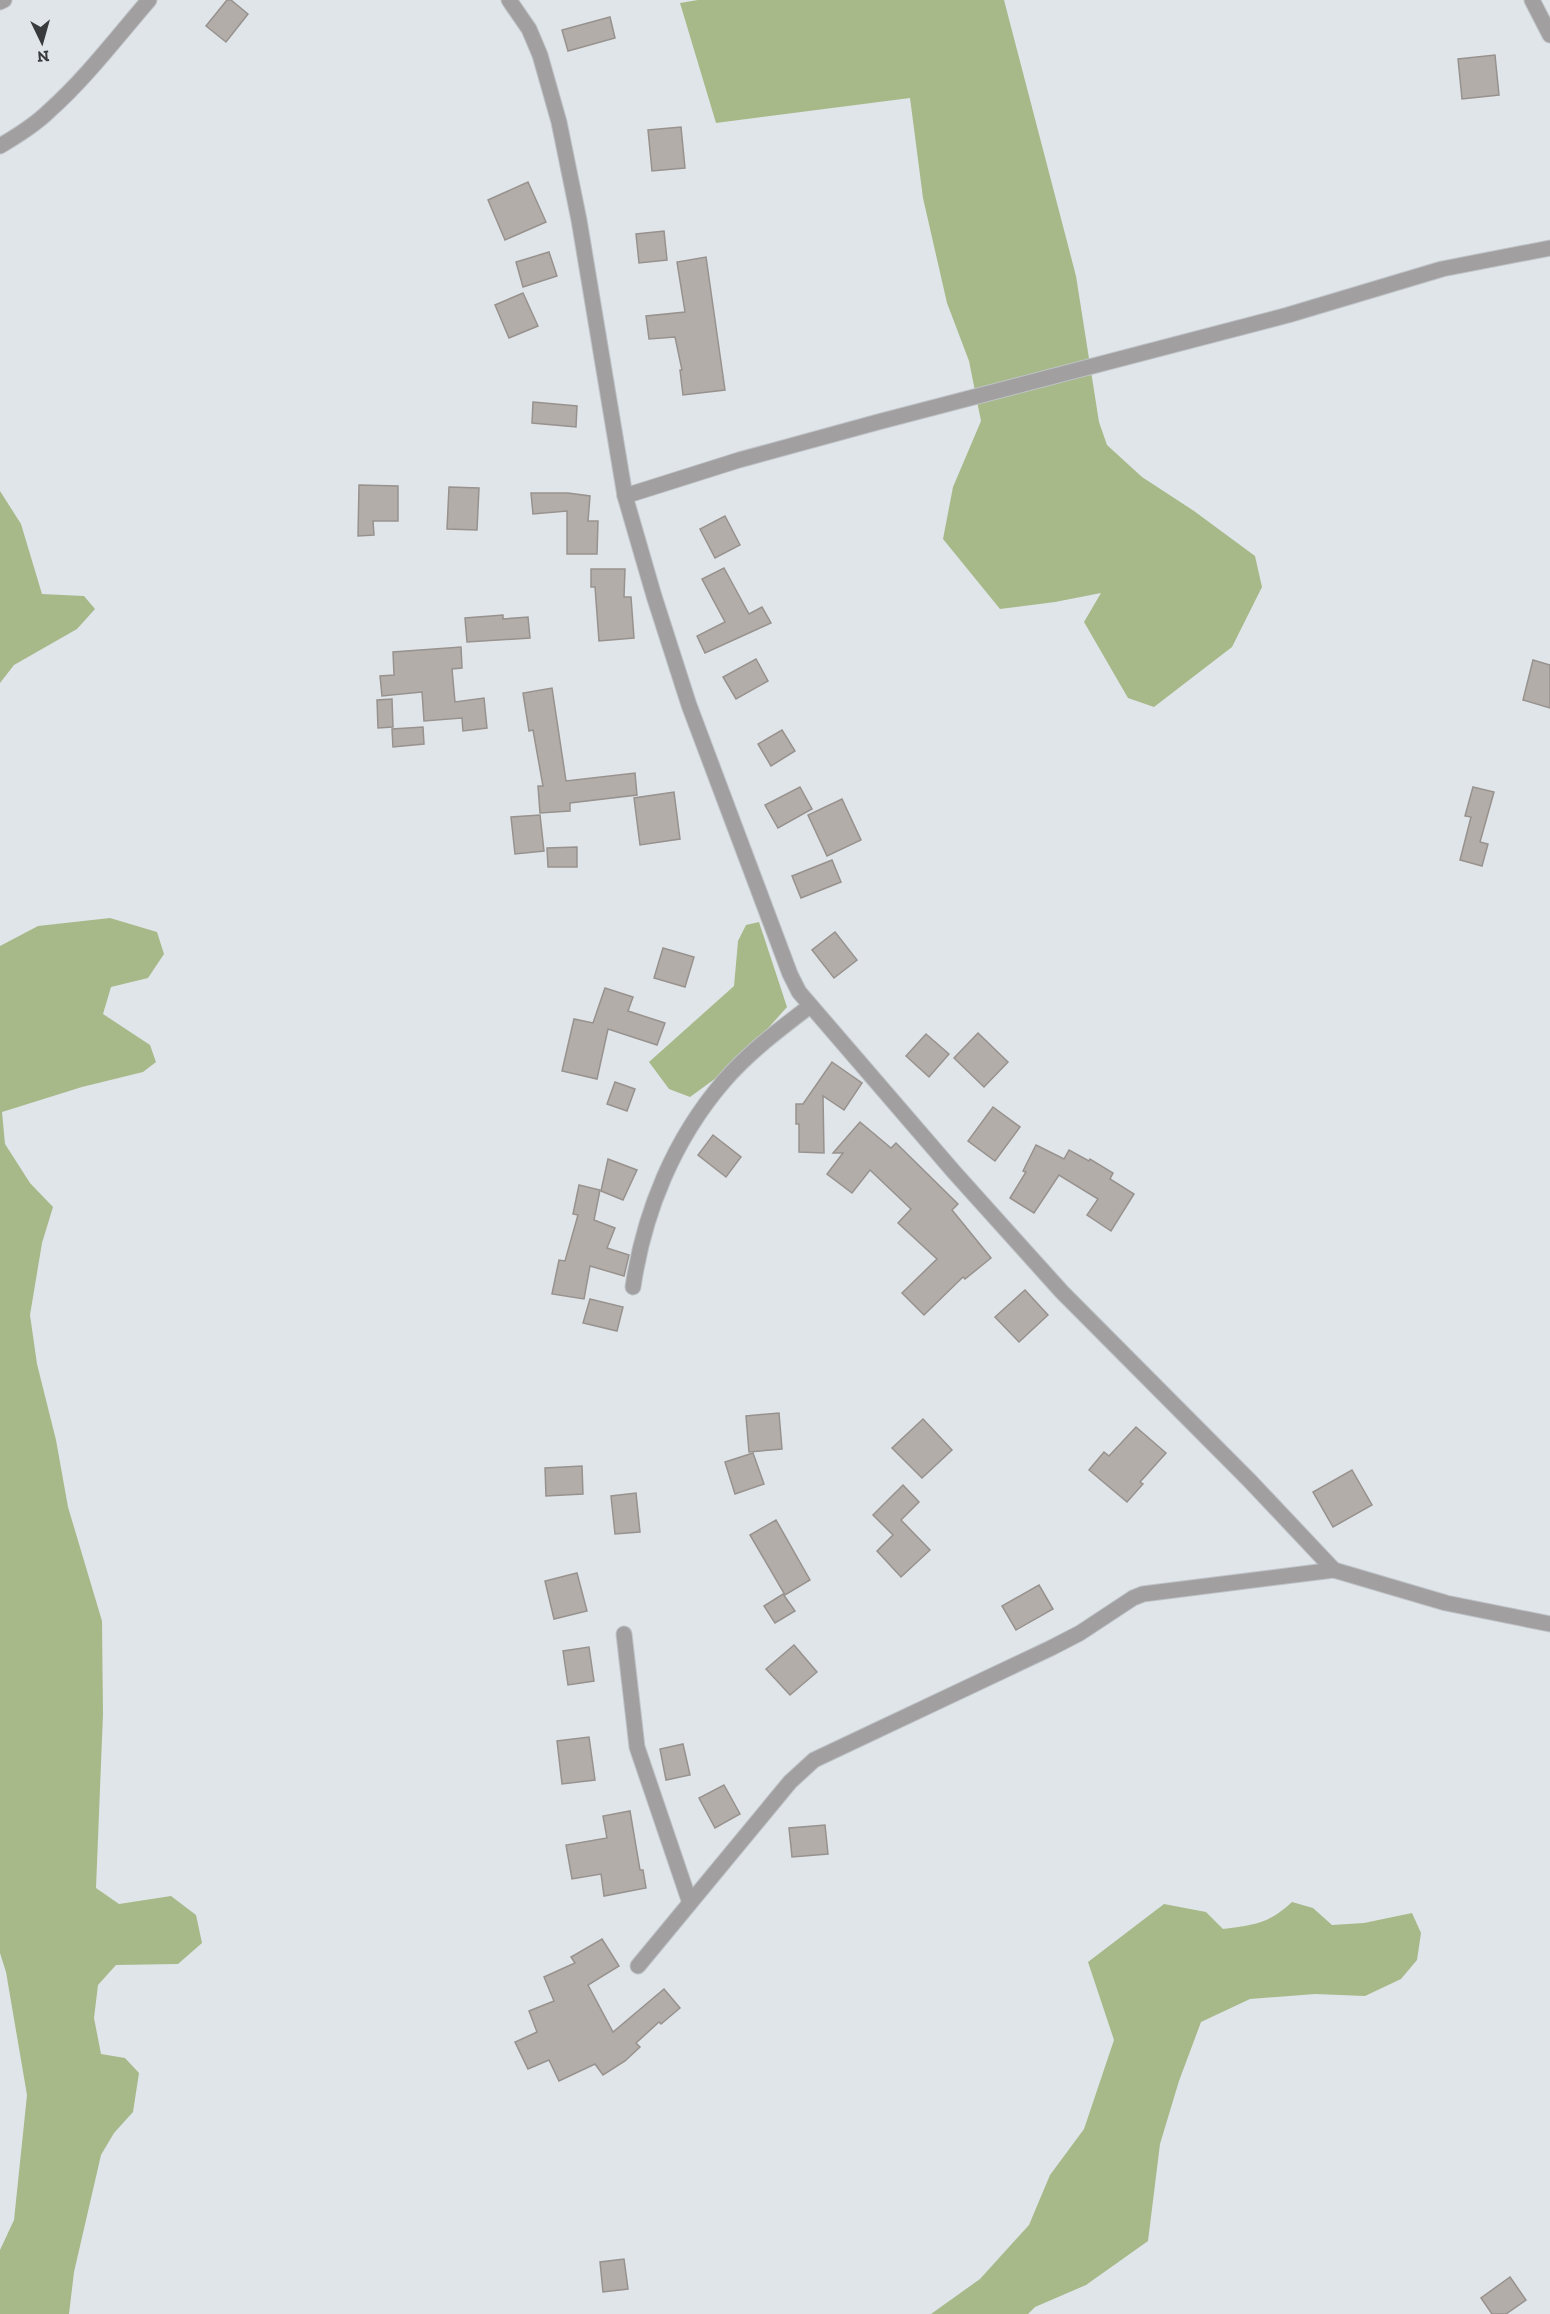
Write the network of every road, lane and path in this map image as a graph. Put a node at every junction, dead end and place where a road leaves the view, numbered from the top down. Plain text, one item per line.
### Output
1 (149, 0) edge
2 (508, 0) edge
3 (1532, 0) edge
4 (1550, 35) edge
5 (0, 146) edge
6 (1550, 248) edge
7 (625, 496) junction
8 (810, 1006) junction
9 (633, 1287) dead end
10 (1334, 1570) junction
11 (1550, 1624) edge
12 (624, 1634) dead end
13 (690, 1903) junction
14 (638, 1966) dead end

1 - 5 street
2 - 7 street
3 - 4 street
6 - 7 street
7 - 8 street
8 - 9 street
8 - 10 street
10 - 11 street
10 - 13 street
12 - 13 street
13 - 14 street

